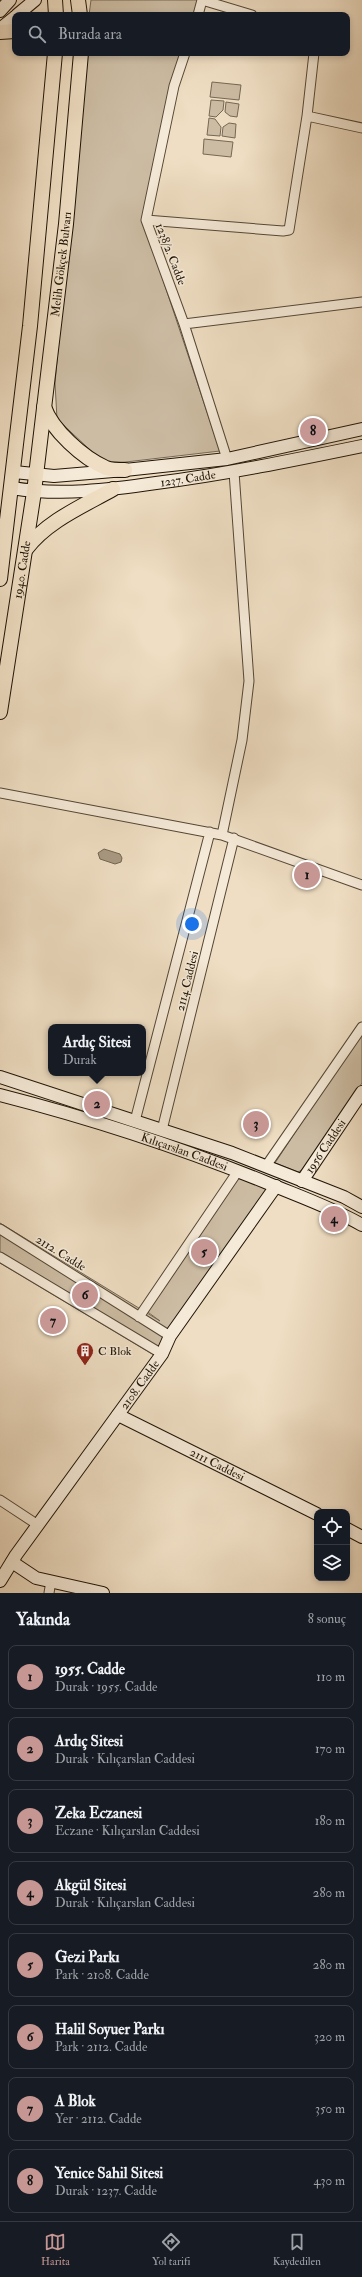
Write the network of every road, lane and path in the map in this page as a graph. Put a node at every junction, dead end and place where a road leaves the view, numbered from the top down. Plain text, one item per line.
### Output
1 (10, 0) edge
2 (35, 0) edge
3 (55, 0) edge
4 (78, 0) edge
5 (202, 0) edge
6 (0, 10) edge
7 (21, 12) edge
8 (56, 12) edge
9 (80, 12) edge
10 (199, 12) edge
11 (242, 12) edge
12 (12, 20) edge
13 (0, 31) edge
14 (12, 31) edge
15 (45, 56) edge
16 (55, 56) edge
17 (81, 56) edge
18 (184, 56) edge
19 (314, 56) edge
20 (54, 77) junction
21 (307, 116) junction
22 (362, 128) edge
23 (146, 220) junction
24 (362, 302) edge
25 (184, 324) junction
26 (44, 406) junction
27 (362, 428) edge
28 (362, 446) edge
29 (227, 459) junction
30 (125, 470) junction
31 (14, 472) junction
32 (234, 472) junction
33 (36, 475) junction
34 (12, 488) junction
35 (114, 489) junction
36 (34, 492) junction
37 (25, 551) junction
38 (0, 579) edge
39 (0, 712) edge
40 (0, 793) edge
41 (210, 832) junction
42 (222, 835) junction
43 (234, 838) junction
44 (362, 885) edge
45 (362, 1026) edge
46 (0, 1077) edge
47 (362, 1092) edge
48 (0, 1095) edge
49 (135, 1121) junction
50 (162, 1130) junction
51 (266, 1166) junction
52 (238, 1171) junction
53 (302, 1181) junction
54 (276, 1186) junction
55 (362, 1207) edge
56 (362, 1225) edge
57 (0, 1229) edge
58 (0, 1257) edge
59 (139, 1317) junction
60 (170, 1336) junction
61 (162, 1354) junction
62 (118, 1415) junction
63 (0, 1500) edge
64 (314, 1513) edge
65 (38, 1525) junction
66 (350, 1531) edge
67 (362, 1537) edge
68 (12, 1562) junction
69 (0, 1581) edge
70 (50, 1587) edge
71 (103, 1593) edge

1 - 6 street
2 - 7 street
3 - 8 main road
4 - 9 main road
5 - 10 street
5 - 11 street
12 - 13 street
13 - 14 main road
15 - 20 main road
16 - 20 main road, Melih Gökçek Bulvarı
17 - 26 main road, Melih Gökçek Bulvarı
18 - 23 street, 1238/2. Cadde
19 - 21 street
20 - 31 main road, Melih Gökçek Bulvarı
21 - 22 street
21 - 23 street
23 - 25 street, 1238/2. Cadde
24 - 25 street
25 - 29 street, 1238/2. Cadde
26 - 30 main road
26 - 33 main road, Melih Gökçek Bulvarı
27 - 29 street, 1237. Cadde
28 - 32 street, 1237. Cadde
29 - 30 street, 1237. Cadde
30 - 33 street, 1237. Cadde
31 - 33 street, 1237. Cadde
31 - 34 main road, 1940. Cadde
32 - 35 street, 1237. Cadde
32 - 42 street
33 - 36 main road, 1940. Cadde
34 - 36 street, 1237. Cadde
34 - 38 main road, 1940. Cadde
35 - 36 street, 1237. Cadde
35 - 37 main road
36 - 37 main road, 1940. Cadde
37 - 39 main road, 1940. Cadde
40 - 41 street
41 - 42 street
41 - 49 street, 2114 Caddesi
42 - 43 street
43 - 44 street
43 - 50 street, 2114 Caddesi
45 - 51 street
46 - 49 street, Kılıçarslan Caddesi
47 - 53 street, 1956 Caddesi
48 - 52 street, Kılıçarslan Caddesi
49 - 50 street, Kılıçarslan Caddesi
50 - 51 street, Kılıçarslan Caddesi
51 - 53 street, Kılıçarslan Caddesi
52 - 54 street, Kılıçarslan Caddesi
52 - 59 street
53 - 55 street, Kılıçarslan Caddesi
54 - 56 street, Kılıçarslan Caddesi
54 - 60 street, 2108. Cadde
57 - 59 street, 2112. Cadde
58 - 61 street
59 - 60 street, 2112. Cadde
60 - 61 street, 2108. Cadde
61 - 62 street, 2108. Cadde
62 - 64 street, 2111 Caddesi
62 - 65 street, 2108. Cadde
63 - 65 street
65 - 68 street, 2108. Cadde
66 - 67 street
68 - 69 street, 2108. Cadde
68 - 70 street
70 - 71 street

